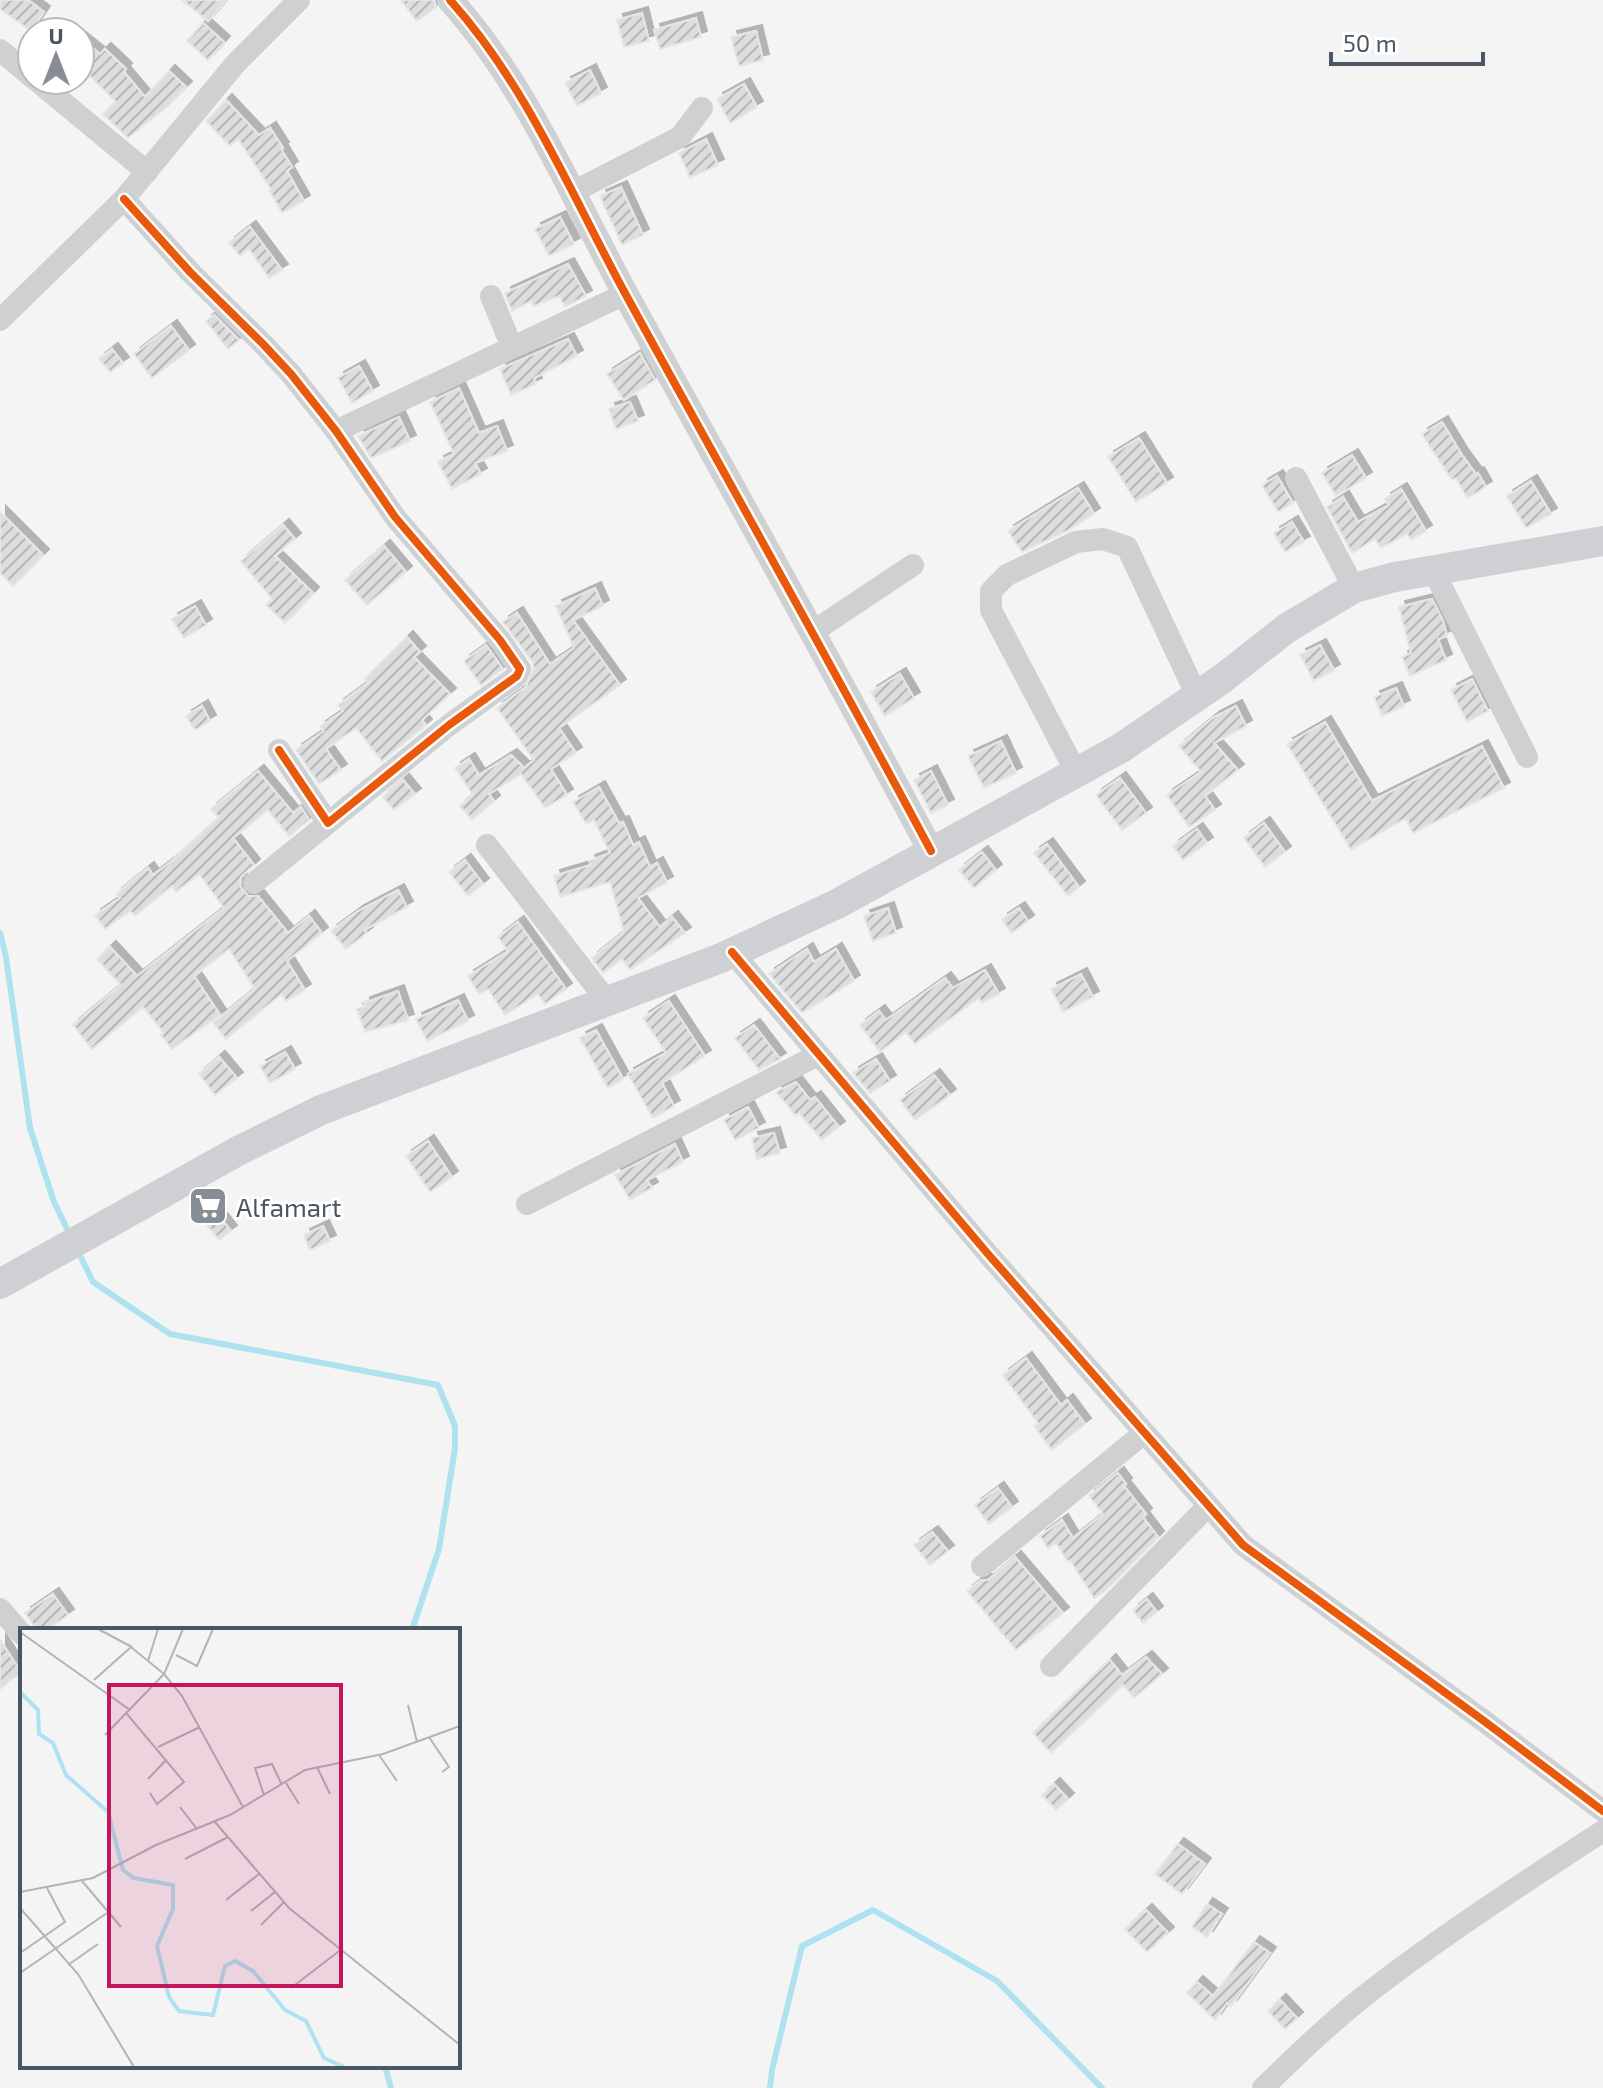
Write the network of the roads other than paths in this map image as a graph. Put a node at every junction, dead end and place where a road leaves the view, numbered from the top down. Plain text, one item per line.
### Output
1 (299, 0) edge
2 (450, 0) edge
3 (0, 50) edge
4 (16, 63) edge
5 (56, 96) edge
6 (702, 108) dead end
7 (147, 172) junction
8 (571, 193) junction
9 (124, 199) junction
10 (625, 294) junction
11 (491, 296) dead end
12 (0, 320) edge
13 (512, 347) junction
14 (336, 431) junction
15 (1296, 478) dead end
16 (1603, 541) edge
17 (913, 565) dead end
18 (1434, 572) junction
19 (1354, 588) junction
20 (814, 631) junction
21 (1197, 696) junction
22 (279, 750) dead end
23 (1527, 757) dead end
24 (1076, 772) junction
25 (328, 823) junction
26 (487, 845) dead end
27 (931, 851) junction
28 (254, 883) dead end
29 (732, 952) junction
30 (607, 1001) junction
31 (818, 1055) junction
32 (527, 1204) dead end
33 (0, 1284) edge
34 (1144, 1433) junction
35 (1208, 1506) junction
36 (982, 1566) dead end
37 (0, 1609) edge
38 (20, 1632) edge
39 (1051, 1666) dead end
40 (1603, 1811) edge
41 (1603, 1831) edge
42 (1263, 2088) edge

1 - 7 street
2 - 8 street
3 - 4 street
5 - 7 street
6 - 8 street
7 - 9 street
8 - 10 street
9 - 12 street
9 - 14 street
10 - 13 street
10 - 20 street
11 - 13 street
13 - 14 street
14 - 25 street
15 - 19 street
16 - 18 main road
17 - 20 street
18 - 19 main road
18 - 23 street
19 - 21 main road
20 - 27 street
21 - 24 main road
21 - 24 street
22 - 25 street
24 - 27 main road
25 - 28 street
26 - 30 street
27 - 29 main road
29 - 30 main road
29 - 31 street
30 - 33 main road
31 - 32 street
31 - 34 street
34 - 35 street
34 - 36 street
35 - 39 street
35 - 40 street
37 - 38 street
41 - 42 street

